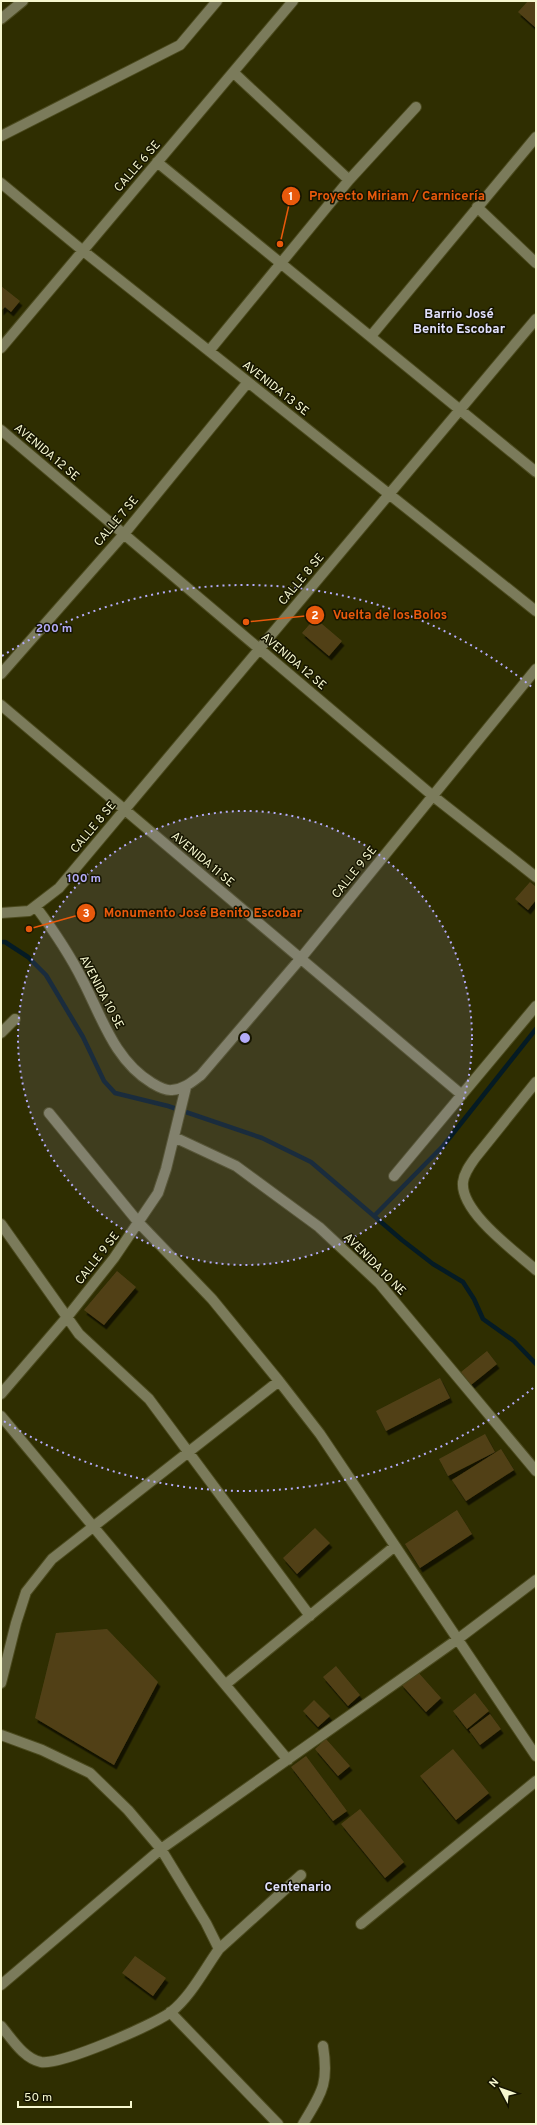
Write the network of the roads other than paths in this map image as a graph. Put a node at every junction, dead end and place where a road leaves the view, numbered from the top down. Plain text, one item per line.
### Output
1 (23, 1) edge
2 (217, 1) edge
3 (293, 1) edge
4 (1, 19) edge
5 (234, 73) junction
6 (416, 107) dead end
7 (1, 136) edge
8 (536, 137) edge
9 (158, 162) junction
10 (349, 180) junction
11 (1, 183) edge
12 (477, 207) junction
13 (82, 250) junction
14 (281, 263) junction
15 (536, 263) edge
16 (536, 319) edge
17 (371, 336) junction
18 (1, 348) edge
19 (209, 351) junction
20 (248, 382) junction
21 (460, 410) junction
22 (1, 430) edge
23 (536, 472) edge
24 (389, 494) junction
25 (124, 534) junction
26 (536, 611) edge
27 (259, 648) junction
28 (536, 669) edge
29 (1, 674) edge
30 (1, 705) edge
31 (433, 796) junction
32 (125, 810) junction
33 (536, 877) edge
34 (36, 907) junction
35 (1, 913) edge
36 (301, 958) junction
37 (536, 1006) edge
38 (15, 1018) dead end
39 (1, 1033) edge
40 (536, 1082) edge
41 (186, 1087) junction
42 (462, 1095) junction
43 (49, 1113) dead end
44 (174, 1136) junction
45 (394, 1176) dead end
46 (139, 1223) junction
47 (1, 1224) edge
48 (536, 1270) edge
49 (68, 1316) junction
50 (279, 1381) junction
51 (1, 1394) edge
52 (1, 1416) edge
53 (189, 1451) junction
54 (536, 1471) edge
55 (94, 1525) junction
56 (395, 1546) junction
57 (536, 1580) edge
58 (310, 1616) junction
59 (458, 1640) junction
60 (1, 1683) edge
61 (226, 1684) junction
62 (1, 1735) edge
63 (536, 1756) edge
64 (288, 1760) junction
65 (536, 1781) edge
66 (161, 1850) junction
67 (302, 1875) dead end
68 (361, 1924) dead end
69 (219, 1949) junction
70 (1, 1984) edge
71 (170, 2012) junction
72 (1, 2026) edge
73 (323, 2046) dead end
74 (278, 2124) edge
75 (303, 2124) edge

1 - 4 street
2 - 7 street
3 - 5 street, CALLE 6 SE
5 - 9 street, CALLE 6 SE
5 - 10 street
6 - 10 street
8 - 12 street
9 - 13 street, CALLE 6 SE
9 - 14 street
10 - 14 street
11 - 13 street, AVENIDA 13 SE
12 - 15 street
12 - 17 street
13 - 18 street, CALLE 6 SE
13 - 19 street, AVENIDA 13 SE
14 - 17 street
14 - 19 street
16 - 21 street, CALLE 8 SE
17 - 21 street
19 - 20 street, AVENIDA 13 SE
20 - 24 street, AVENIDA 13 SE
20 - 25 street, CALLE 7 SE
21 - 23 street
21 - 24 street, CALLE 8 SE
22 - 25 street, AVENIDA 12 SE
24 - 26 street, AVENIDA 13 SE
24 - 27 street, CALLE 8 SE
25 - 27 street, AVENIDA 12 SE
25 - 29 street, CALLE 7 SE
27 - 31 street, AVENIDA 12 SE
27 - 32 street, CALLE 8 SE
28 - 31 street, CALLE 9 SE
30 - 32 street, AVENIDA 11 SE
31 - 33 street, AVENIDA 12 SE
31 - 36 street, CALLE 9 SE
32 - 34 street, CALLE 8 SE
32 - 36 street, AVENIDA 11 SE
34 - 35 street
34 - 41 street, AVENIDA 10 SE
36 - 41 street, CALLE 9 SE
36 - 42 street, AVENIDA 11 SE
37 - 42 street
38 - 39 street
40 - 48 street
41 - 44 street, CALLE 9 SE
42 - 45 street
43 - 46 street
44 - 46 street, CALLE 9 SE
44 - 54 street, AVENIDA 10 NE
46 - 49 street, CALLE 9 SE
46 - 50 street
47 - 49 street
49 - 51 street, CALLE 9 SE
49 - 53 street
50 - 53 street
50 - 56 street
52 - 55 street
53 - 55 street
53 - 58 street
55 - 60 street
55 - 61 street
56 - 58 street
56 - 59 street
57 - 59 street
58 - 61 street
59 - 63 street
59 - 64 street
61 - 64 street
62 - 66 street
64 - 66 street
65 - 68 street
66 - 69 street
66 - 70 street
67 - 69 street
69 - 71 street
71 - 72 street
71 - 74 street
73 - 75 street

